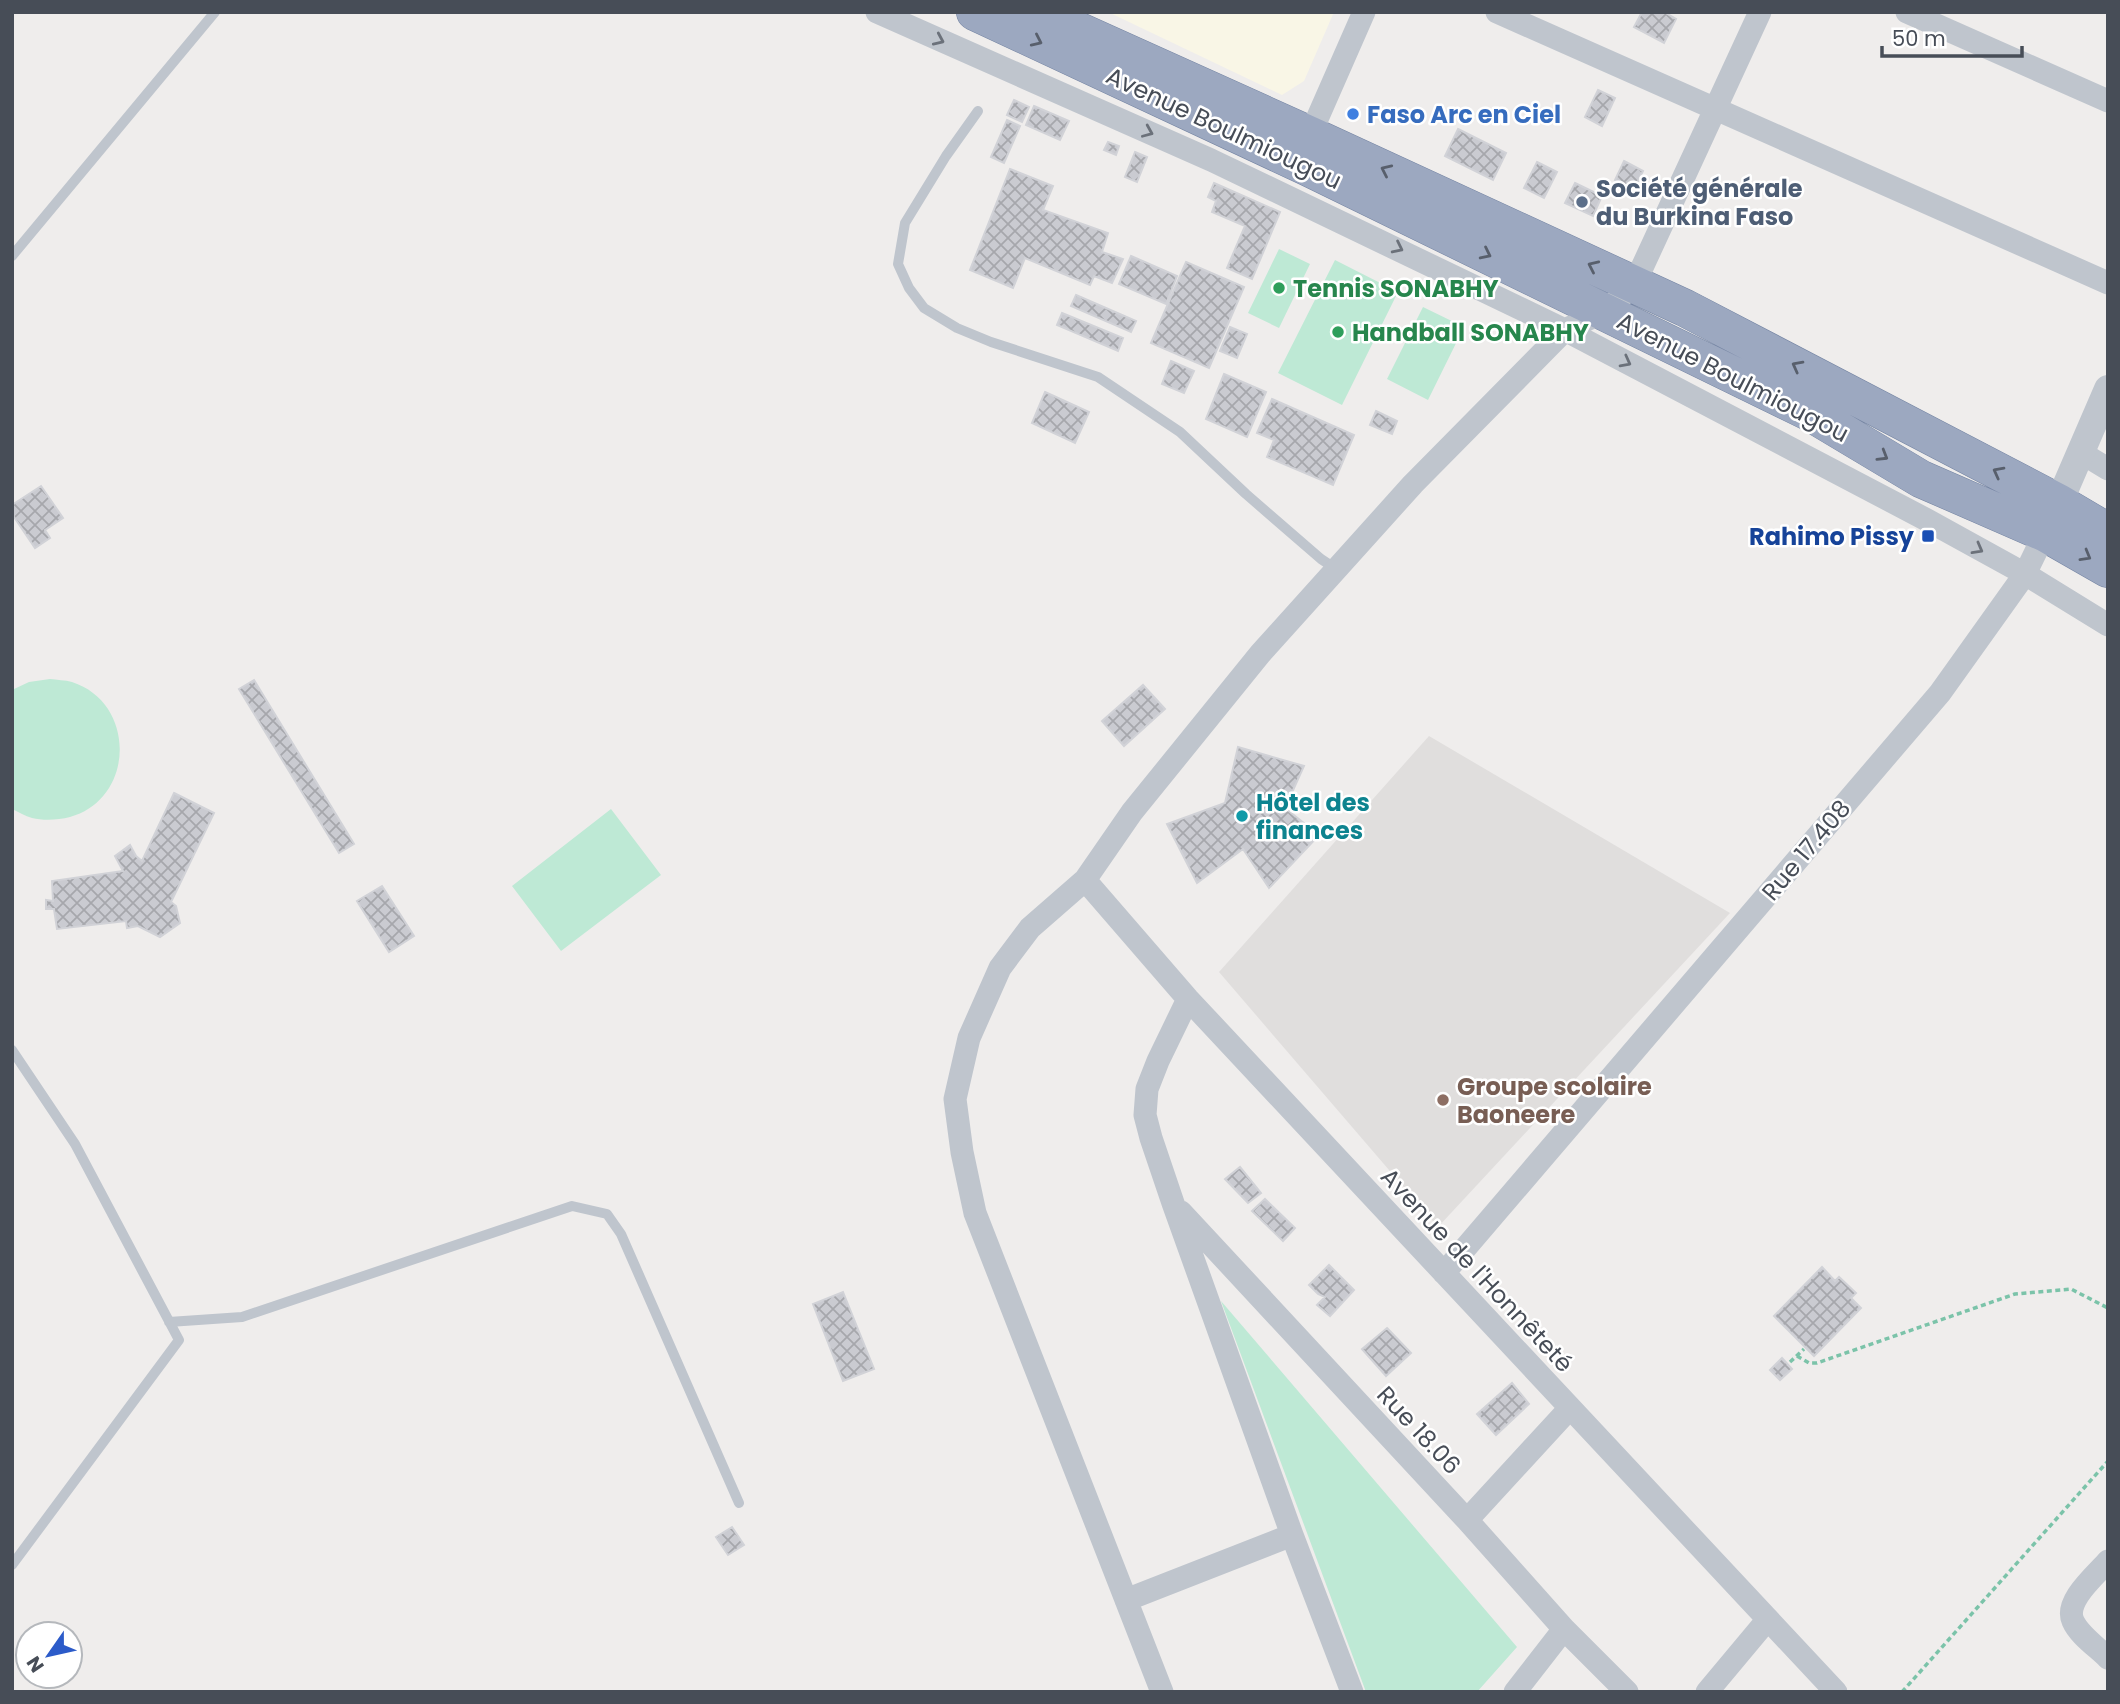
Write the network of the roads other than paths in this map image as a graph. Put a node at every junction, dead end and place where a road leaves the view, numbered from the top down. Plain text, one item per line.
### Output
1 (215, 12) edge
2 (877, 12) edge
3 (975, 12) edge
4 (1037, 12) edge
5 (1364, 12) edge
6 (1497, 12) edge
7 (1760, 12) edge
8 (1907, 12) edge
9 (2108, 101) edge
10 (1715, 108) junction
11 (978, 110) dead end
12 (1310, 135) junction
13 (12, 256) edge
14 (2108, 282) edge
15 (1634, 285) junction
16 (1605, 311) junction
17 (1565, 330) junction
18 (2108, 389) edge
19 (2080, 452) junction
20 (2108, 469) edge
21 (2052, 518) junction
22 (2108, 532) edge
23 (1336, 569) junction
24 (2108, 569) edge
25 (2025, 574) junction
26 (2108, 625) edge
27 (1085, 880) junction
28 (1188, 999) junction
29 (12, 1050) edge
30 (1173, 1203) junction
31 (1444, 1273) junction
32 (169, 1322) junction
33 (1570, 1408) junction
34 (739, 1503) dead end
35 (1467, 1520) junction
36 (1292, 1535) junction
37 (2108, 1561) edge
38 (12, 1565) edge
39 (1126, 1600) junction
40 (1768, 1619) junction
41 (1564, 1629) junction
42 (2108, 1658) edge
43 (1162, 1692) edge
44 (1352, 1692) edge
45 (1515, 1692) edge
46 (1627, 1692) edge
47 (1707, 1692) edge
48 (1836, 1692) edge

1 - 13 lane
2 -> 17 street
3 -> 16 highway, Avenue Boulmiougou
4 - 12 highway, Avenue Boulmiougou
5 - 12 street
6 - 10 street
7 - 10 street
8 - 9 street
10 - 14 street
10 - 15 street
11 - 23 lane
15 -> 12 highway, Avenue Boulmiougou
15 - 16 street
21 -> 15 highway, Avenue Boulmiougou
16 - 17 street
16 -> 21 highway, Avenue Boulmiougou
17 - 23 street
17 -> 25 street
18 - 19 street, Rue 17.408
19 - 20 street
19 - 21 street, Rue 17.408
21 - 22 highway, Avenue Boulmiougou
21 -> 24 highway, Avenue Boulmiougou
21 - 25 street, Rue 17.408
23 - 27 street
25 - 26 street
25 - 31 street, Rue 17.408
27 - 28 street, Avenue de l'Honnêteté
27 - 39 street
28 - 30 street
28 - 31 street, Avenue de l'Honnêteté
29 - 32 lane
30 - 35 street, Rue 18.06
30 - 36 street
31 - 33 street, Avenue de l'Honnêteté
32 - 34 lane
32 - 38 lane
33 - 35 street
33 - 40 street, Avenue de l'Honnêteté
35 - 41 street, Rue 18.06
36 - 39 street
36 - 44 street
37 - 42 street
39 - 43 street
40 - 47 street
40 - 48 street, Avenue de l'Honnêteté
41 - 45 street
41 - 46 street, Rue 18.06

